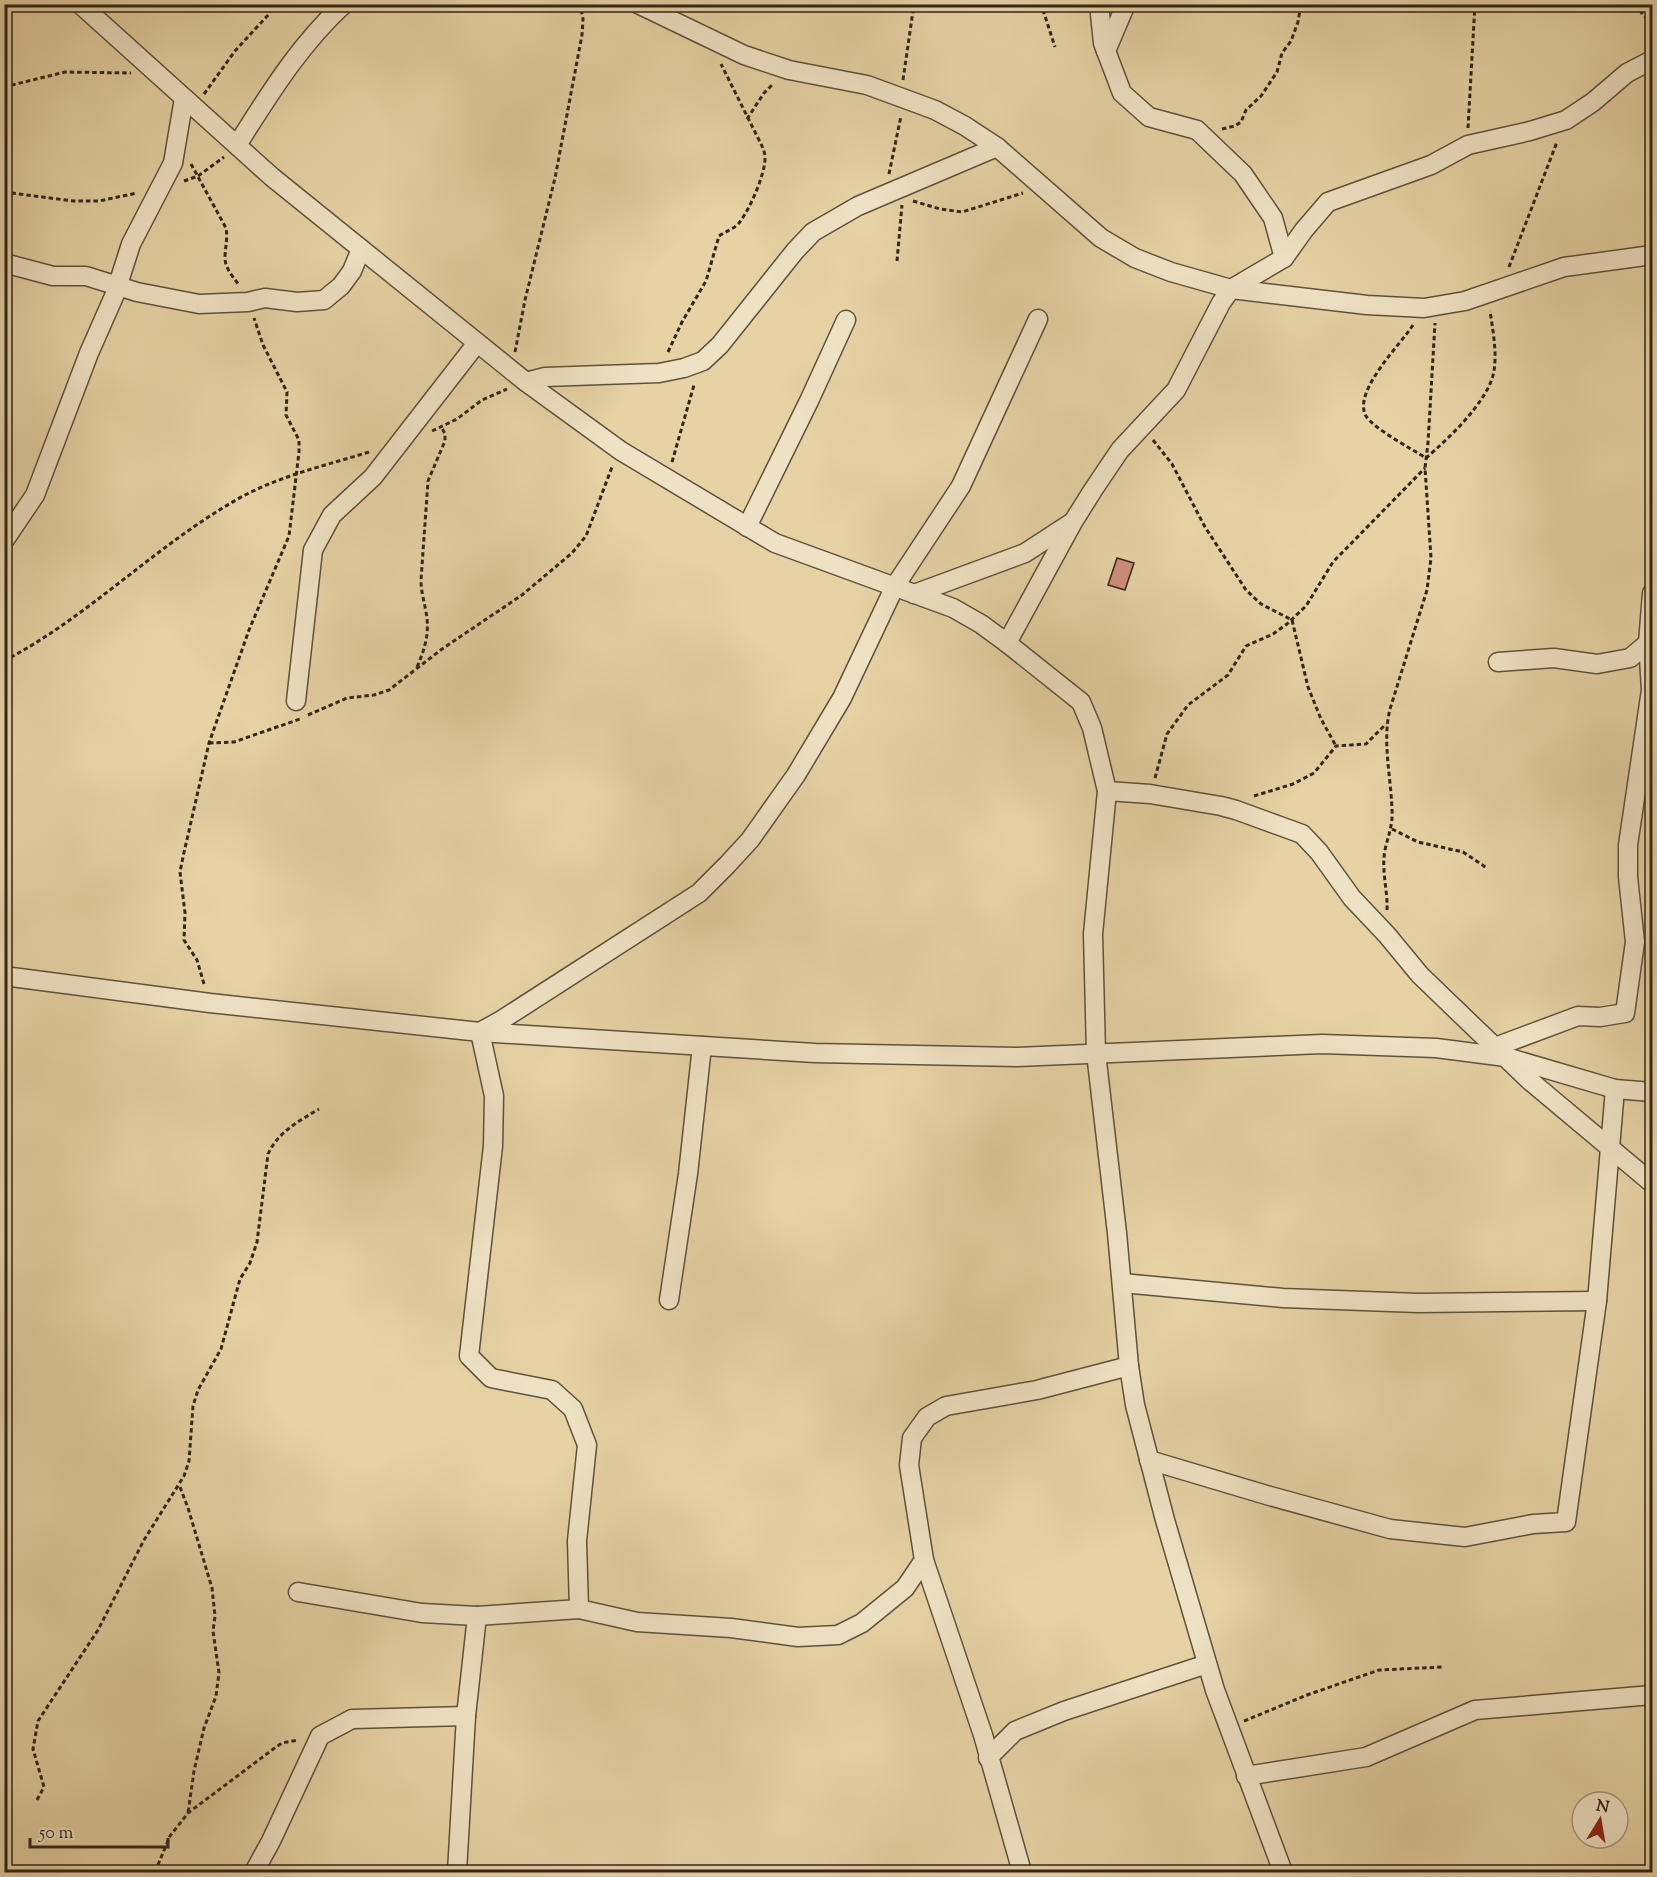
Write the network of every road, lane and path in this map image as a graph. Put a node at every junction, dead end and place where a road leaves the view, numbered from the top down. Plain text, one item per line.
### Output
1 (80, 4) edge
2 (274, 4) edge
3 (344, 4) edge
4 (580, 4) edge
5 (638, 4) edge
6 (914, 4) edge
7 (1038, 4) edge
8 (1099, 4) edge
9 (1126, 4) edge
10 (1301, 4) edge
11 (1476, 4) edge
12 (1636, 4) edge
13 (1653, 22) edge
14 (705, 38) junction
15 (1055, 47) dead end
16 (1106, 51) junction
17 (1653, 60) edge
18 (789, 70) junction
19 (153, 71) junction
20 (4, 87) edge
21 (903, 97) junction
22 (189, 103) junction
23 (747, 119) junction
24 (1566, 120) junction
25 (1197, 130) junction
26 (237, 145) junction
27 (1468, 145) junction
28 (997, 147) junction
29 (198, 176) dead end
30 (1042, 186) junction
31 (161, 188) junction
32 (4, 192) edge
33 (892, 196) junction
34 (361, 249) junction
35 (1653, 255) edge
36 (1284, 258) junction
37 (897, 261) dead end
38 (4, 263) edge
39 (118, 286) junction
40 (1232, 289) junction
41 (1494, 291) junction
42 (1430, 307) junction
43 (1038, 319) dead end
44 (846, 320) dead end
45 (477, 342) junction
46 (703, 361) junction
47 (659, 373) junction
48 (519, 377) junction
49 (1143, 426) junction
50 (442, 428) junction
51 (427, 434) dead end
52 (399, 443) junction
53 (621, 452) junction
54 (1426, 458) junction
55 (1425, 468) junction
56 (295, 474) junction
57 (667, 478) junction
58 (1073, 522) junction
59 (747, 527) junction
60 (4, 542) edge
61 (895, 586) junction
62 (1653, 593) edge
63 (914, 594) junction
64 (1292, 620) junction
65 (1007, 643) junction
66 (1648, 643) junction
67 (4, 661) edge
68 (1498, 662) dead end
69 (417, 668) junction
70 (296, 701) dead end
71 (1386, 723) junction
72 (210, 743) junction
73 (1336, 746) junction
74 (1107, 791) junction
75 (1150, 794) junction
76 (1251, 797) dead end
77 (1392, 829) junction
78 (1487, 868) dead end
79 (1387, 935) junction
80 (4, 976) edge
81 (210, 1003) junction
82 (480, 1032) junction
83 (702, 1046) junction
84 (1501, 1052) junction
85 (1096, 1053) junction
86 (1615, 1089) junction
87 (1653, 1092) edge
88 (319, 1109) dead end
89 (1611, 1148) junction
90 (1653, 1183) edge
91 (1122, 1283) junction
92 (669, 1300) dead end
93 (1597, 1300) junction
94 (1129, 1366) junction
95 (1149, 1460) junction
96 (180, 1487) junction
97 (924, 1560) junction
98 (298, 1592) dead end
99 (579, 1609) junction
100 (477, 1616) junction
101 (1207, 1664) junction
102 (1443, 1667) dead end
103 (1653, 1695) edge
104 (466, 1716) junction
105 (1229, 1728) junction
106 (320, 1736) junction
107 (988, 1758) junction
108 (1246, 1776) junction
109 (37, 1800) dead end
110 (188, 1813) junction
111 (155, 1872) edge
112 (254, 1872) edge
113 (457, 1872) edge
114 (1022, 1872) edge
115 (1283, 1872) edge

1 - 19 street
2 - 22 path
3 - 26 street
4 - 48 path
5 - 14 street
6 - 21 path
7 - 15 path
8 - 16 street
9 - 16 street
10 - 25 path
11 - 27 path
12 - 13 path
14 - 18 street
14 - 23 path
16 - 25 street
17 - 24 street
18 - 21 street
18 - 23 path
19 - 20 path
19 - 22 street
21 - 28 street
21 - 33 path
22 - 26 street
22 - 31 street
23 - 47 path
24 - 27 street
24 - 41 path
25 - 36 street
26 - 29 path
26 - 34 street
27 - 36 street
28 - 30 street
28 - 33 street
30 - 33 path
30 - 40 street
31 - 32 path
31 - 39 street
33 - 37 path
33 - 46 street
34 - 39 street
34 - 45 street
35 - 41 street
36 - 40 street
38 - 39 street
39 - 60 street
40 - 42 street
40 - 49 street
41 - 42 street
41 - 54 path
42 - 54 path
42 - 54 path
43 - 61 street
44 - 59 street
45 - 48 street
45 - 52 street
46 - 47 street
46 - 57 path
47 - 48 street
48 - 50 path
48 - 53 street
49 - 58 street
49 - 64 path
50 - 51 path
50 - 69 path
52 - 56 path
52 - 70 street
53 - 57 street
53 - 69 path
54 - 55 path
55 - 64 path
55 - 71 path
56 - 67 path
56 - 72 path
57 - 59 street
58 - 63 street
58 - 65 street
59 - 61 street
61 - 63 street
61 - 82 street
62 - 66 street
63 - 65 street
64 - 73 path
64 - 75 path
65 - 74 street
66 - 68 street
66 - 84 street
69 - 72 path
71 - 73 path
71 - 77 path
72 - 81 path
73 - 76 path
74 - 75 street
74 - 85 street
75 - 79 street
77 - 78 path
77 - 79 path
79 - 84 street
80 - 81 street
81 - 82 street
82 - 83 street
82 - 99 street
83 - 85 street
83 - 92 street
84 - 85 street
84 - 86 street
84 - 89 street
85 - 91 street
86 - 87 street
86 - 89 street
88 - 96 path
89 - 90 street
89 - 93 street
91 - 93 street
91 - 94 street
93 - 95 street
94 - 95 street
94 - 97 street
95 - 101 street
96 - 109 path
96 - 110 path
97 - 99 street
97 - 107 street
98 - 100 street
99 - 100 street
100 - 104 street
101 - 105 street
101 - 107 street
102 - 105 path
103 - 108 street
104 - 106 street
104 - 113 street
105 - 108 street
106 - 110 path
106 - 112 street
107 - 114 street
108 - 115 street
110 - 111 path

